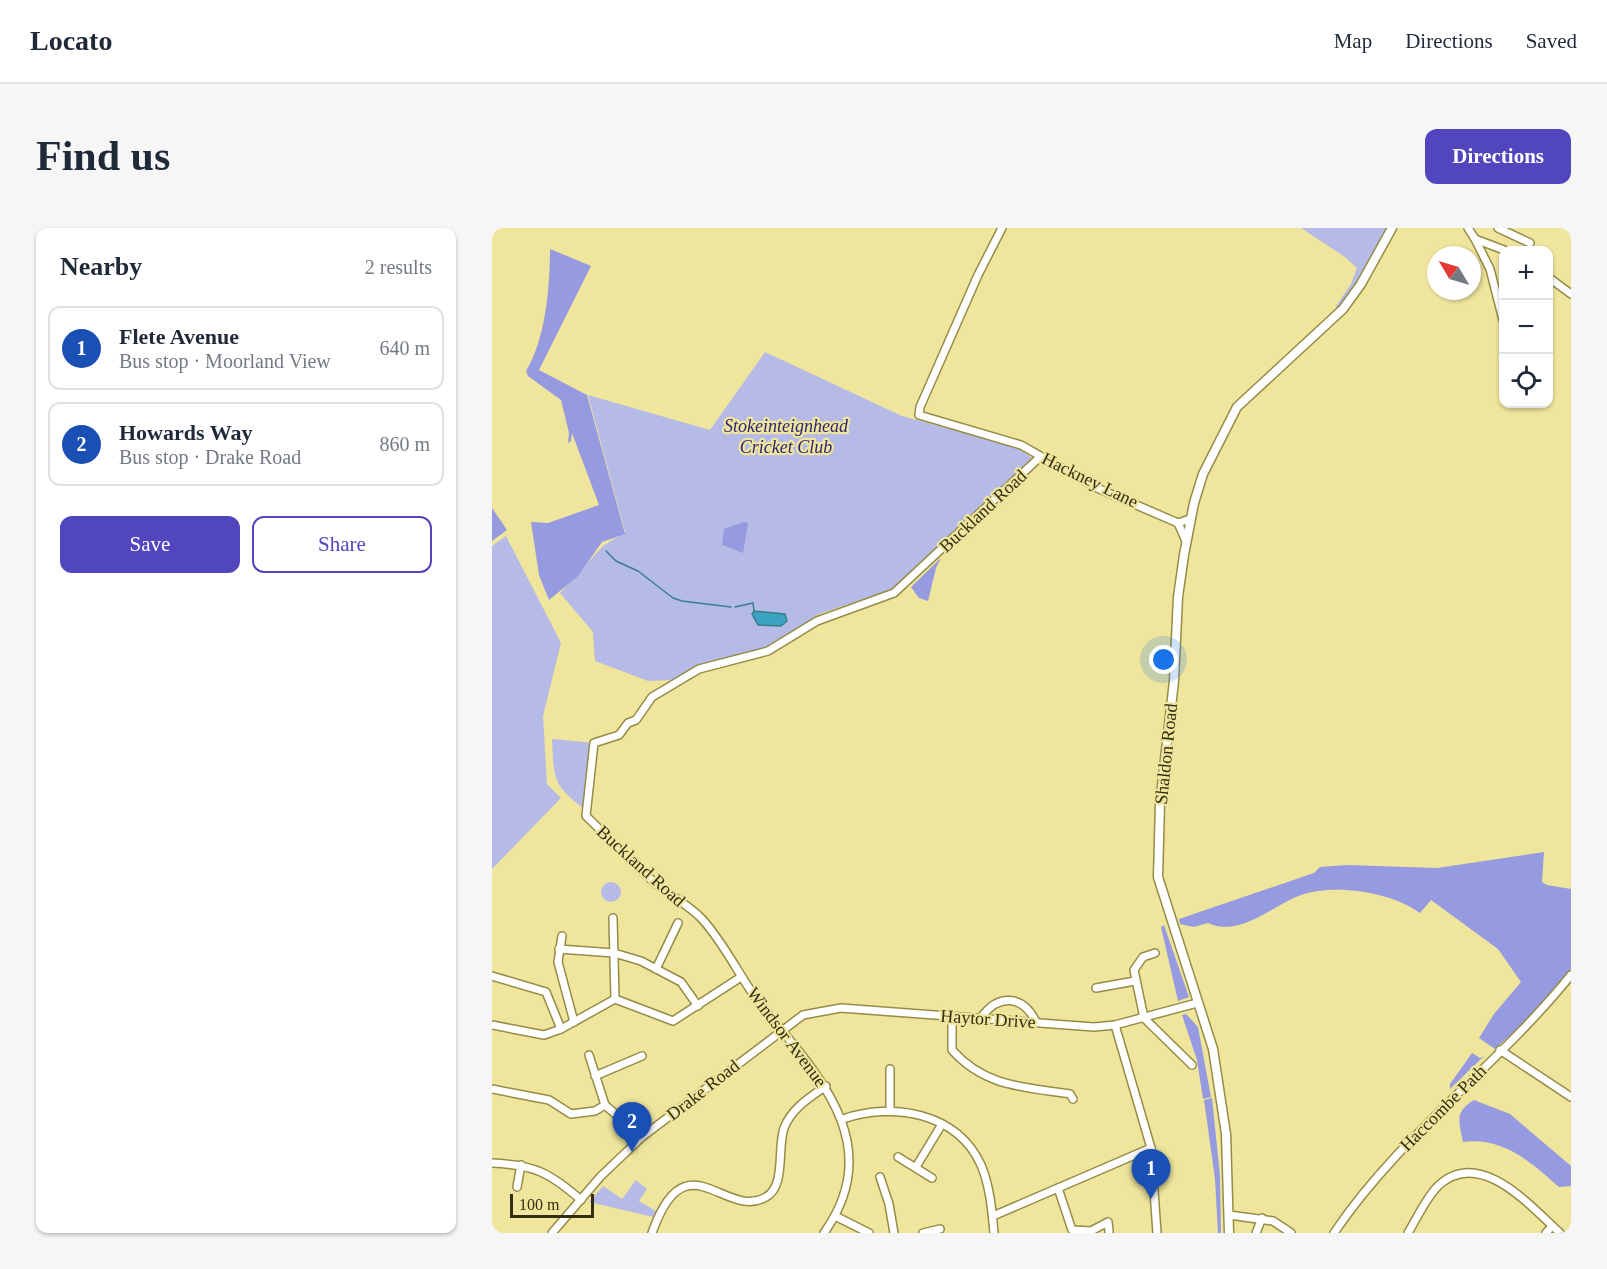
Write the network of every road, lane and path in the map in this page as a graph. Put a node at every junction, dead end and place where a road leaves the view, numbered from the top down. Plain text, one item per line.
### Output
1 (1002, 228) edge
2 (1468, 228) edge
3 (1498, 228) edge
4 (1390, 230) edge
5 (1475, 239) junction
6 (1530, 243) dead end
7 (1499, 248) edge
8 (1553, 281) edge
9 (1571, 294) edge
10 (1499, 304) edge
11 (1040, 457) junction
12 (1190, 519) junction
13 (1178, 524) junction
14 (1186, 541) junction
15 (613, 918) dead end
16 (678, 923) dead end
17 (562, 936) dead end
18 (559, 949) junction
19 (614, 953) junction
20 (1155, 953) dead end
21 (656, 969) junction
22 (1571, 975) edge
23 (492, 976) edge
24 (741, 976) junction
25 (1135, 981) junction
26 (1096, 988) dead end
27 (615, 999) junction
28 (1197, 1003) junction
29 (698, 1006) junction
30 (952, 1018) junction
31 (981, 1018) junction
32 (1144, 1018) junction
33 (574, 1022) junction
34 (1036, 1022) junction
35 (492, 1025) edge
36 (1115, 1025) junction
37 (561, 1029) junction
38 (782, 1030) junction
39 (1500, 1050) junction
40 (589, 1055) dead end
41 (642, 1056) dead end
42 (1192, 1065) dead end
43 (890, 1070) dead end
44 (595, 1076) junction
45 (826, 1086) junction
46 (492, 1089) edge
47 (1571, 1097) edge
48 (1073, 1099) dead end
49 (605, 1105) junction
50 (890, 1109) junction
51 (843, 1119) junction
52 (942, 1124) junction
53 (642, 1137) junction
54 (1151, 1148) junction
55 (898, 1157) dead end
56 (492, 1163) edge
57 (521, 1165) junction
58 (916, 1167) junction
59 (880, 1177) dead end
60 (932, 1178) dead end
61 (517, 1187) dead end
62 (1058, 1188) junction
63 (581, 1200) junction
64 (1229, 1215) junction
65 (836, 1216) junction
66 (993, 1216) junction
67 (1262, 1218) junction
68 (1552, 1226) junction
69 (940, 1229) dead end
70 (1109, 1232) dead end
71 (554, 1233) edge
72 (652, 1233) edge
73 (824, 1233) edge
74 (869, 1233) edge
75 (894, 1233) edge
76 (923, 1233) edge
77 (994, 1233) edge
78 (1157, 1233) edge
79 (1228, 1233) edge
80 (1256, 1233) edge
81 (1292, 1233) edge
82 (1334, 1233) edge
83 (1408, 1233) edge
84 (1546, 1233) edge
85 (1560, 1233) edge

1 - 11 street, Hackney Lane
2 - 5 street
3 - 6 street
4 - 12 street, Shaldon Road
5 - 7 street
5 - 10 street
8 - 9 street
11 - 13 street, Hackney Lane
11 - 24 street, Buckland Road
12 - 13 street
12 - 14 street, Shaldon Road
13 - 14 street
14 - 28 street, Shaldon Road
15 - 19 street
16 - 21 street
17 - 18 street
18 - 19 street
18 - 33 street
19 - 21 street
19 - 27 street
20 - 25 street
21 - 29 street
22 - 39 street
23 - 37 street
24 - 29 street
24 - 38 street, Windsor Avenue
25 - 26 street
25 - 32 street
27 - 29 street
27 - 33 street
28 - 32 street, Haytor Drive
28 - 64 street, Shaldon Road
30 - 31 street, Haytor Drive
30 - 38 street, Haytor Drive
30 - 48 street
31 - 34 street, Haytor Drive
31 - 34 street
32 - 36 street, Haytor Drive
32 - 42 street
33 - 37 street
34 - 36 street, Haytor Drive
35 - 37 street
36 - 54 street
38 - 45 street, Windsor Avenue
38 - 53 street, Drake Road
39 - 47 street, Haccombe Path
39 - 82 street, Haccombe Path
40 - 44 street
41 - 44 street
43 - 50 street
44 - 49 street
45 - 51 street, Windsor Avenue
45 - 72 street
46 - 49 street
49 - 53 street
50 - 51 street
50 - 52 street
51 - 65 street, Windsor Avenue
52 - 58 street
52 - 66 street
53 - 63 street, Drake Road
54 - 62 street
54 - 78 street
55 - 58 street
56 - 57 street
57 - 61 street
57 - 63 street
58 - 60 street
59 - 75 street
62 - 66 street
62 - 70 street
63 - 71 street, Drake Road
64 - 67 street
64 - 79 street, Shaldon Road
65 - 73 street, Windsor Avenue
65 - 74 street
66 - 77 street
67 - 80 street
67 - 81 street
68 - 83 street
68 - 84 street
68 - 85 street
69 - 76 street

